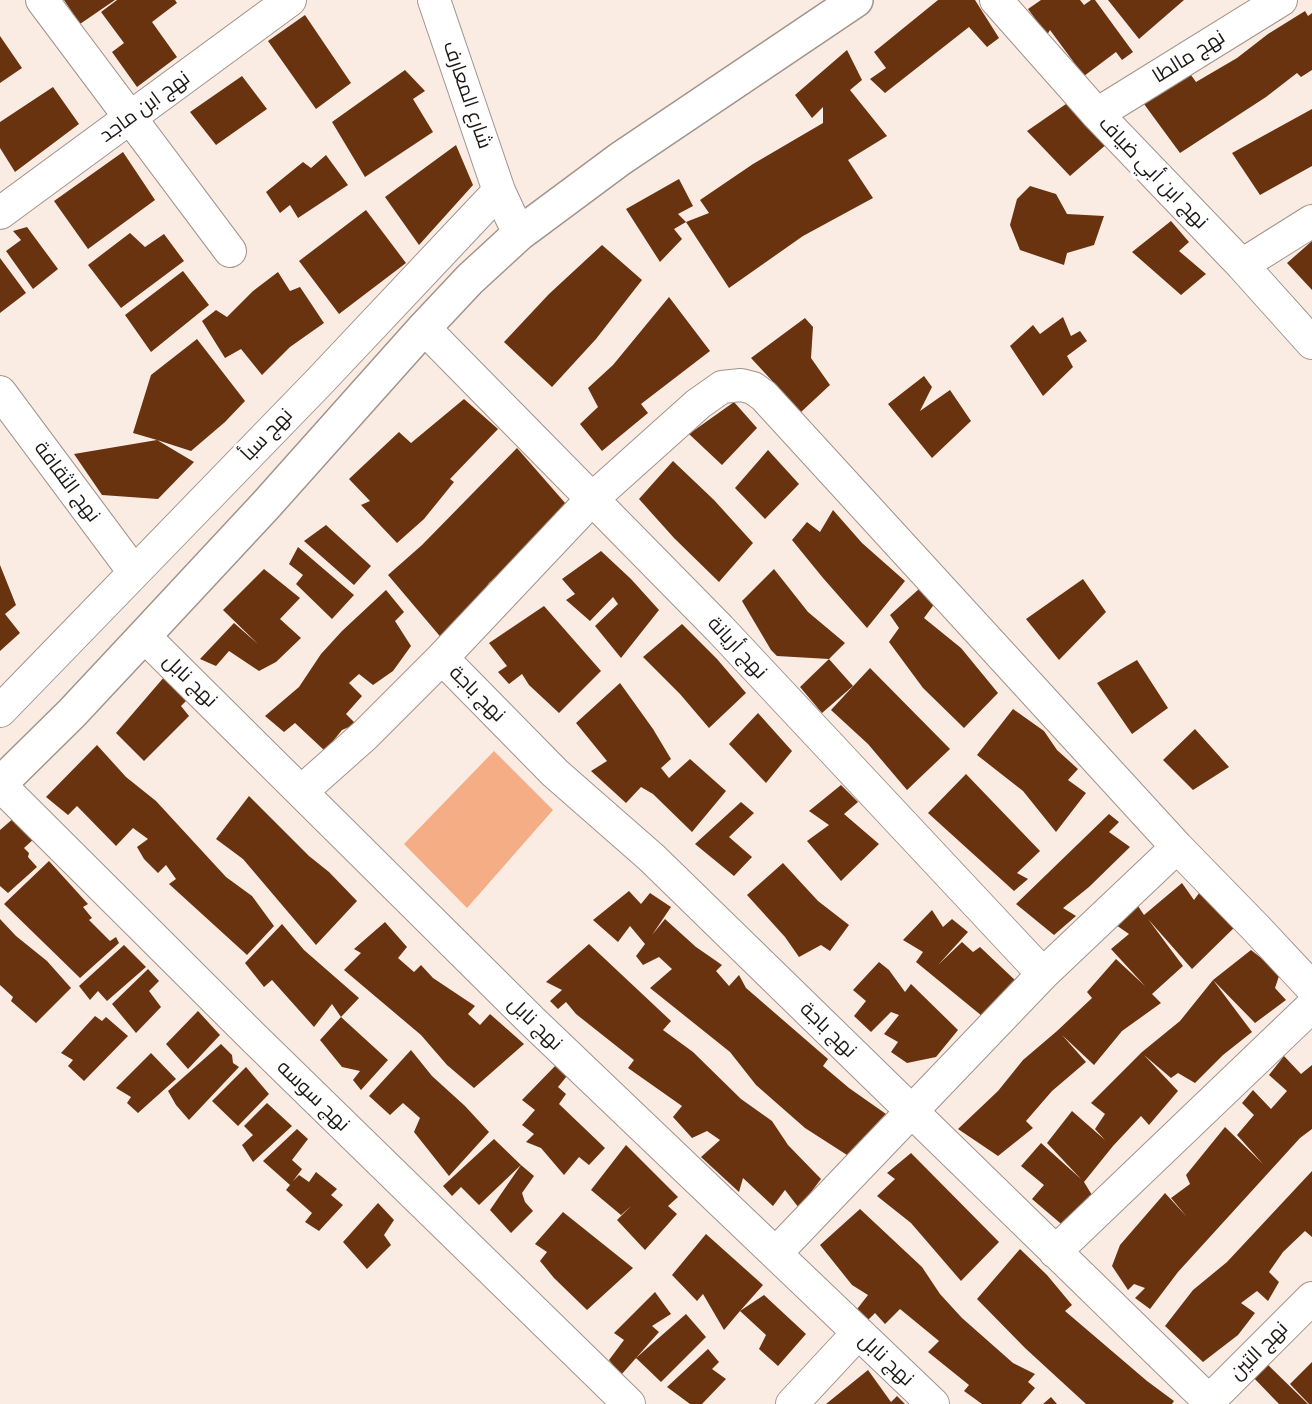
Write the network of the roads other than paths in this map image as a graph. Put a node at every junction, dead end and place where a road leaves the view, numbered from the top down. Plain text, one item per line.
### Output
1 (42, 0) edge
2 (290, 0) edge
3 (434, 0) edge
4 (856, 0) edge
5 (996, 0) edge
6 (1281, 0) edge
7 (1097, 114) junction
8 (130, 118) junction
9 (499, 191) junction
10 (0, 213) edge
11 (1312, 220) edge
12 (519, 234) junction
13 (230, 251) dead end
14 (1242, 265) junction
15 (424, 328) junction
16 (1312, 343) edge
17 (0, 392) edge
18 (592, 499) junction
19 (134, 572) junction
20 (144, 636) junction
21 (442, 658) junction
22 (0, 711) edge
23 (0, 784) edge
24 (302, 791) junction
25 (1177, 847) junction
26 (1043, 974) junction
27 (1312, 988) edge
28 (1312, 1006) edge
29 (912, 1111) junction
30 (1055, 1251) junction
31 (776, 1253) junction
32 (1312, 1298) edge
33 (858, 1333) junction
34 (1209, 1403) edge
35 (629, 1404) edge
36 (792, 1404) edge
37 (933, 1404) edge

1 - 8 street
2 - 8 street, نهج ابن ماجد
3 - 9 street, شارع المعارف
4 - 12 street
5 - 7 street, نهج ابن أبي ضياف
6 - 7 street, نهج مالطا
7 - 14 street, نهج ابن أبي ضياف
8 - 10 street, نهج ابن ماجد
8 - 13 street
9 - 12 street
9 - 19 street, نهج سبأ
11 - 14 street
12 - 15 street
14 - 16 street, نهج ابن أبي ضياف
15 - 18 street, نهج أريانة
15 - 20 street
17 - 19 street, نهج الثقافة
18 - 21 street
18 - 25 street
18 - 26 street, نهج أريانة
19 - 22 street, نهج سبأ
20 - 23 street
20 - 24 street, نهج نابل
21 - 24 street
21 - 29 street, نهج باجة
23 - 35 street, نهج سوسه
24 - 31 street, نهج نابل
25 - 26 street
25 - 27 street
26 - 29 street
28 - 30 street
29 - 30 street, نهج باجة
29 - 31 street
30 - 34 street, نهج باجة
31 - 33 street, نهج نابل
32 - 34 street, نهج التين
33 - 36 street
33 - 37 street, نهج نابل

